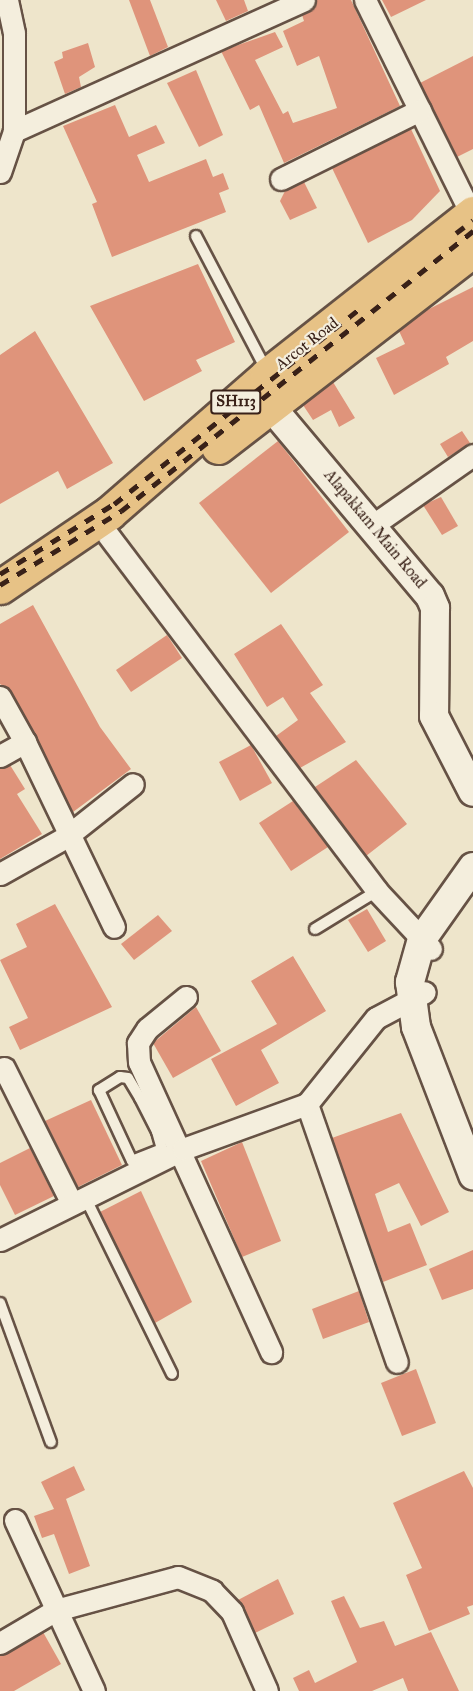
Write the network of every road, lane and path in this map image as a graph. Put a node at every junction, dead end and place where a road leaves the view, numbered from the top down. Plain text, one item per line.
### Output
1 (7, 0) edge
2 (304, 0) edge
3 (365, 0) edge
4 (7, 34) edge
5 (420, 110) junction
6 (14, 131) junction
7 (0, 172) edge
8 (281, 179) dead end
9 (472, 214) edge
10 (196, 236) dead end
11 (473, 250) edge
12 (269, 390) junction
13 (473, 455) edge
14 (381, 520) junction
15 (108, 535) junction
16 (0, 587) edge
17 (0, 608) edge
18 (0, 698) edge
19 (25, 742) junction
20 (0, 756) edge
21 (473, 758) edge
22 (133, 784) dead end
23 (473, 792) edge
24 (66, 837) junction
25 (473, 867) edge
26 (0, 874) edge
27 (377, 891) junction
28 (473, 895) edge
29 (114, 927) dead end
30 (315, 929) dead end
31 (427, 944) junction
32 (418, 994) junction
33 (186, 997) dead end
34 (4, 1068) dead end
35 (147, 1095) junction
36 (307, 1104) junction
37 (163, 1127) junction
38 (473, 1129) edge
39 (183, 1149) junction
40 (473, 1175) edge
41 (78, 1200) junction
42 (0, 1240) edge
43 (0, 1303) edge
44 (271, 1352) dead end
45 (397, 1362) dead end
46 (172, 1374) dead end
47 (51, 1442) dead end
48 (15, 1520) dead end
49 (56, 1610) junction
50 (0, 1643) edge
51 (94, 1691) edge
52 (267, 1691) edge

1 - 4 street
2 - 6 street
3 - 5 street
4 - 6 street
5 - 8 street
5 - 9 street
6 - 7 street
9 - 12 main road, Arcot Road / SH113
10 - 12 lane
11 - 12 main road, Arcot Road / SH113
12 - 14 main road, Alapakkam Main Road
12 - 15 main road, Arcot Road / SH113
12 - 16 main road, Arcot Road / SH113
13 - 14 street
14 - 21 main road, Alapakkam Main Road
14 - 23 main road, Alapakkam Main Road
15 - 17 main road, Arcot Road / SH113
15 - 27 street
18 - 19 street
19 - 20 street
19 - 24 street
22 - 24 street
24 - 26 street
24 - 29 street
25 - 31 main road
27 - 30 lane
27 - 31 street
28 - 31 main road
31 - 32 main road
32 - 36 street
32 - 38 main road
32 - 40 main road
33 - 35 street
34 - 41 street
35 - 37 street
35 - 37 lane
36 - 39 street
36 - 45 street
37 - 39 street
39 - 41 street
39 - 44 street
41 - 42 street
41 - 46 lane
43 - 47 lane
48 - 49 street
49 - 50 street
49 - 51 street
49 - 52 street

